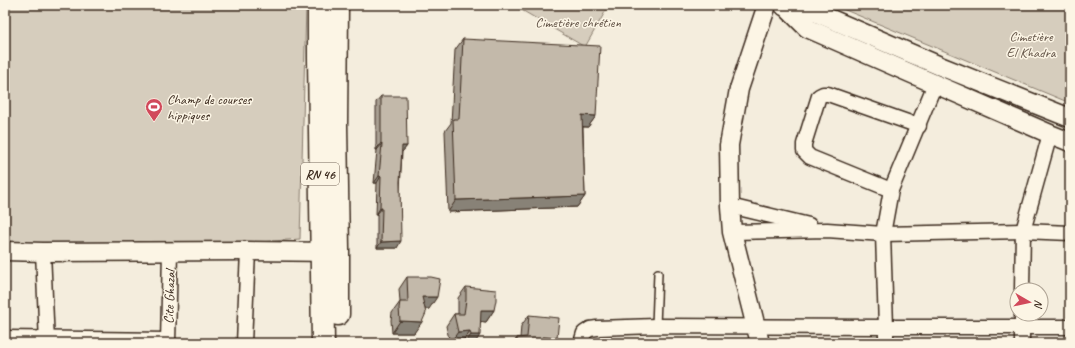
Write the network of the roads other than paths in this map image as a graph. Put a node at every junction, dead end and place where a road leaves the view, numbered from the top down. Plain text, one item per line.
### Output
1 (319, 5) edge
2 (337, 5) edge
3 (767, 5) edge
4 (784, 5) edge
5 (935, 84) junction
6 (1070, 118) edge
7 (919, 126) junction
8 (1050, 134) junction
9 (1070, 142) edge
10 (892, 190) junction
11 (730, 206) junction
12 (827, 230) junction
13 (1023, 231) junction
14 (732, 232) junction
15 (1070, 233) edge
16 (883, 234) junction
17 (5, 251) edge
18 (170, 251) junction
19 (248, 251) junction
20 (330, 251) junction
21 (43, 252) junction
22 (658, 273) dead end
23 (1022, 282) edge
24 (1009, 321) edge
25 (1022, 322) edge
26 (1036, 322) edge
27 (656, 326) junction
28 (886, 327) junction
29 (1070, 327) edge
30 (758, 335) edge
31 (5, 338) edge
32 (47, 341) edge
33 (109, 341) edge
34 (168, 342) edge
35 (244, 343) edge
36 (323, 343) edge
37 (338, 343) edge
38 (581, 343) edge
39 (886, 343) edge
40 (1022, 343) edge

1 - 20 highway, RN 46
2 - 20 highway, RN 46
3 - 11 street
4 - 5 street
4 - 6 street
5 - 7 street
5 - 8 street
7 - 10 street
7 - 10 street
8 - 9 street
8 - 13 street
10 - 16 street
11 - 12 street
11 - 14 street
12 - 14 street
12 - 16 street
13 - 15 street
13 - 16 street
13 - 23 street
14 - 30 street
16 - 28 street
17 - 21 street
18 - 19 street
18 - 21 street
18 - 34 street, Cite Ghazal
19 - 20 street
19 - 35 street
20 - 36 highway, RN 46
20 - 37 highway, RN 46
21 - 32 street
22 - 27 lane
24 - 28 street
25 - 40 street
26 - 29 street
27 - 30 street
27 - 38 street
28 - 30 street
28 - 39 street
31 - 32 street
32 - 33 street
33 - 34 street

